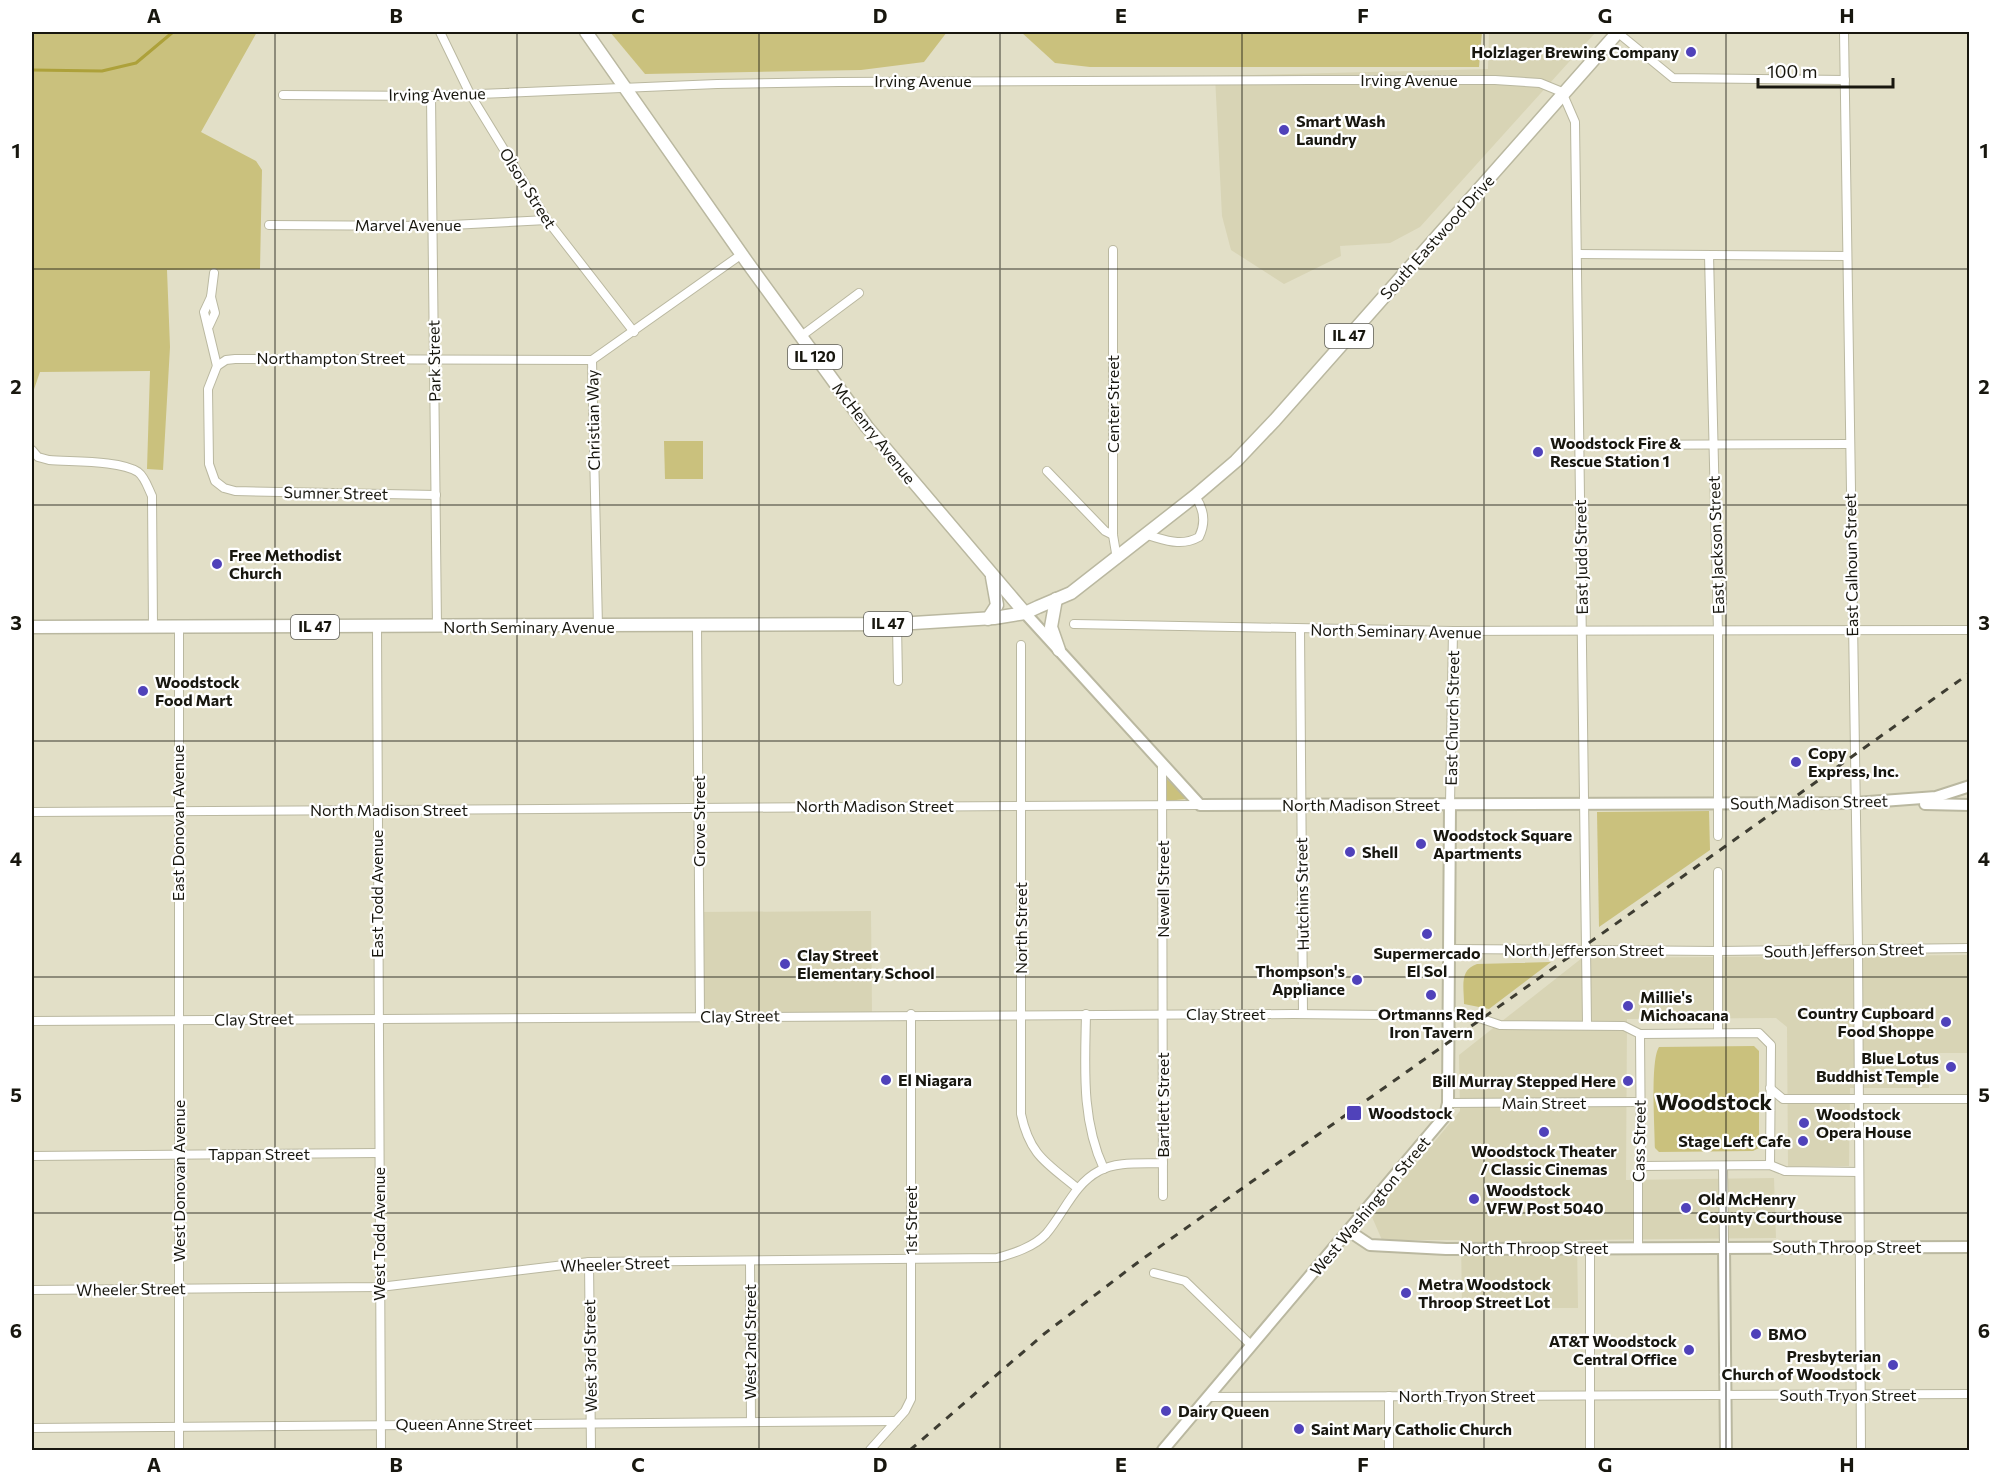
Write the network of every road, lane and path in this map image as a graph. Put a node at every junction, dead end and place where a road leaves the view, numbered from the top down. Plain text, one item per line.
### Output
1 (440, 32) edge
2 (586, 32) edge
3 (1617, 32) edge
4 (1844, 32) edge
5 (1845, 80) junction
6 (624, 87) junction
7 (1562, 92) junction
8 (282, 94) dead end
9 (470, 94) junction
10 (431, 96) junction
11 (547, 220) junction
12 (269, 225) dead end
13 (432, 226) junction
14 (1113, 250) dead end
15 (742, 254) junction
16 (1577, 254) junction
17 (1709, 255) junction
18 (1847, 256) junction
19 (214, 273) dead end
20 (859, 293) dead end
21 (634, 332) junction
22 (800, 337) junction
23 (434, 358) junction
24 (592, 360) junction
25 (217, 366) junction
26 (1713, 444) junction
27 (1849, 444) junction
28 (1578, 445) junction
29 (32, 450) edge
30 (1047, 471) dead end
31 (436, 495) junction
32 (1196, 496) junction
33 (1113, 535) junction
34 (1147, 535) junction
35 (1116, 558) junction
36 (990, 573) junction
37 (1056, 599) junction
38 (1025, 613) junction
39 (988, 619) junction
40 (897, 624) junction
41 (1074, 624) dead end
42 (697, 626) junction
43 (32, 627) edge
44 (153, 627) junction
45 (179, 627) junction
46 (377, 627) junction
47 (437, 627) junction
48 (598, 627) junction
49 (1300, 629) junction
50 (1852, 630) junction
51 (1970, 630) edge
52 (1453, 632) junction
53 (1582, 632) junction
54 (1718, 632) junction
55 (1021, 645) dead end
56 (1059, 650) junction
57 (898, 681) dead end
58 (1162, 764) junction
59 (1970, 786) edge
60 (1901, 801) junction
61 (1855, 802) junction
62 (1718, 803) junction
63 (1583, 804) junction
64 (1162, 805) junction
65 (1200, 805) junction
66 (1302, 805) junction
67 (1450, 805) junction
68 (1970, 805) edge
69 (1020, 806) junction
70 (698, 808) junction
71 (377, 810) junction
72 (32, 812) edge
73 (178, 812) junction
74 (1719, 836) dead end
75 (1719, 872) dead end
76 (1970, 948) edge
77 (1449, 949) junction
78 (1586, 949) junction
79 (1858, 949) junction
80 (1718, 951) junction
81 (911, 1014) junction
82 (1086, 1014) junction
83 (1163, 1014) junction
84 (1303, 1014) junction
85 (1021, 1015) junction
86 (1449, 1015) junction
87 (700, 1016) junction
88 (378, 1017) junction
89 (179, 1019) junction
90 (32, 1021) edge
91 (1587, 1024) junction
92 (1718, 1033) junction
93 (1640, 1035) junction
94 (1770, 1088) junction
95 (1857, 1098) junction
96 (1784, 1099) junction
97 (1970, 1099) edge
98 (1640, 1102) junction
99 (1448, 1103) junction
100 (1770, 1113) junction
101 (379, 1153) junction
102 (179, 1155) junction
103 (32, 1156) edge
104 (1163, 1163) junction
105 (1770, 1165) junction
106 (1641, 1166) junction
107 (1723, 1166) junction
108 (1104, 1169) junction
109 (1859, 1172) junction
110 (1077, 1188) junction
111 (1163, 1196) dead end
112 (1349, 1231) junction
113 (1590, 1247) junction
114 (1724, 1247) junction
115 (1861, 1247) junction
116 (1970, 1247) edge
117 (1638, 1248) junction
118 (911, 1260) junction
119 (750, 1261) junction
120 (589, 1262) junction
121 (1154, 1273) dead end
122 (380, 1287) junction
123 (179, 1289) junction
124 (32, 1290) edge
125 (1251, 1345) junction
126 (1970, 1394) edge
127 (1725, 1395) junction
128 (1389, 1396) junction
129 (1591, 1396) junction
130 (1861, 1396) junction
131 (1208, 1397) junction
132 (896, 1421) junction
133 (751, 1422) junction
134 (591, 1424) junction
135 (380, 1425) junction
136 (179, 1426) junction
137 (32, 1428) edge
138 (179, 1450) edge
139 (381, 1450) edge
140 (591, 1450) edge
141 (870, 1450) edge
142 (1163, 1450) edge
143 (1389, 1450) edge
144 (1590, 1450) edge
145 (1726, 1450) edge
146 (1861, 1450) edge

1 - 9 street, Olson Street
2 - 6 main road, McHenry Avenue / IL 120
3 - 5 street
3 - 7 main road, South Eastwood Drive / IL 47
4 - 5 street, East Calhoun Street
5 - 18 street, East Calhoun Street
6 - 7 street, Irving Avenue
6 - 9 street, Irving Avenue
6 - 15 main road, McHenry Avenue / IL 120
7 - 16 street, East Judd Street
7 - 32 main road, South Eastwood Drive / IL 47
8 - 10 street, Irving Avenue
9 - 10 street, Irving Avenue
9 - 11 street, Olson Street
10 - 13 street, Park Street
11 - 13 street, Marvel Avenue
11 - 21 street, Olson Street
12 - 13 street, Marvel Avenue
13 - 23 street, Park Street
14 - 33 street, Center Street
15 - 21 street, Christian Way
15 - 22 main road, McHenry Avenue / IL 120
16 - 17 street
16 - 28 street, East Judd Street
17 - 18 street
17 - 26 street, East Jackson Street
18 - 27 street, East Calhoun Street
19 - 25 street
20 - 22 street
21 - 24 street, Christian Way
22 - 36 main road, McHenry Avenue / IL 120
23 - 24 street, Northampton Street
23 - 25 street, Northampton Street
23 - 31 street, Park Street
24 - 48 street, Christian Way
25 - 31 street, Sumner Street
26 - 27 street
26 - 28 street
26 - 54 street, East Jackson Street
27 - 50 street, East Calhoun Street
28 - 53 street, East Judd Street
29 - 44 street
30 - 33 street
31 - 47 street, Park Street
32 - 34 main road, South Eastwood Drive / IL 47
32 - 34 street
33 - 35 street, Center Street
34 - 35 main road, South Eastwood Drive / IL 47
35 - 37 main road, South Eastwood Drive / IL 47
36 - 38 main road, McHenry Avenue / IL 120
36 - 39 main road
37 - 38 main road, South Eastwood Drive / IL 47
37 - 56 main road
38 - 39 main road, North Seminary Avenue / IL 47
38 - 56 street, McHenry Avenue / IL 120
39 - 40 main road, North Seminary Avenue / IL 47
40 - 42 main road, North Seminary Avenue / IL 47
40 - 57 street
41 - 49 street, North Seminary Avenue
42 - 48 main road, North Seminary Avenue / IL 47
42 - 70 street, Grove Street
43 - 44 main road, North Seminary Avenue / IL 47
44 - 45 main road, North Seminary Avenue / IL 47
45 - 46 main road, North Seminary Avenue / IL 47
45 - 73 street, East Donovan Avenue
46 - 47 main road, North Seminary Avenue / IL 47
46 - 71 street, East Todd Avenue
47 - 48 main road, North Seminary Avenue / IL 47
49 - 52 street, North Seminary Avenue
49 - 66 street, Hutchins Street
50 - 51 street, North Seminary Avenue
50 - 54 street, North Seminary Avenue
50 - 61 street, East Calhoun Street
52 - 53 street, North Seminary Avenue
52 - 67 street, East Church Street
53 - 54 street, North Seminary Avenue
53 - 63 street, East Judd Street
54 - 62 street, East Jackson Street
55 - 69 street, North Street
56 - 58 street, McHenry Avenue / IL 120
58 - 64 street, Newell Street
58 - 65 street, McHenry Avenue / IL 120
59 - 60 street, South Madison Street
60 - 61 street, South Madison Street
60 - 68 street, South Madison Street
61 - 62 street, South Madison Street
61 - 79 street, East Calhoun Street
62 - 63 street, North Madison Street
62 - 74 street, East Jackson Street
63 - 67 street, North Madison Street
63 - 78 street, East Judd Street
64 - 65 street, North Madison Street
64 - 69 street, North Madison Street
64 - 83 street, Newell Street
65 - 66 street, North Madison Street
66 - 67 street, North Madison Street
66 - 84 street, Hutchins Street
67 - 77 street, West Washington Street
69 - 70 street, North Madison Street
69 - 85 street, North Street
70 - 71 street, North Madison Street
70 - 87 street, Grove Street
71 - 73 street, North Madison Street
71 - 88 street, East Todd Avenue
72 - 73 street, North Madison Street
73 - 89 street, East Donovan Avenue
75 - 80 street
76 - 79 street, South Jefferson Street
77 - 78 street, North Jefferson Street
77 - 86 street, West Washington Street
78 - 80 street, North Jefferson Street
78 - 91 street, East Judd Street
79 - 80 street, South Jefferson Street
79 - 95 street, East Calhoun Street
80 - 92 street
81 - 85 street, Clay Street
81 - 87 street, Clay Street
81 - 118 street, 1st Street
82 - 83 street, Clay Street
82 - 85 street, Clay Street
82 - 108 street
83 - 84 street, Clay Street
83 - 104 street, Bartlett Street
84 - 86 street, Clay Street
85 - 110 street, North Street
86 - 91 street, Clay Street
86 - 99 street, West Washington Street
87 - 88 street, Clay Street
88 - 89 street, Clay Street
88 - 101 street, West Todd Avenue
89 - 90 street, Clay Street
89 - 102 street, West Donovan Avenue
91 - 93 street, Clay Street
92 - 93 street
92 - 94 street
93 - 98 street, Cass Street
94 - 96 street
94 - 100 street
95 - 96 street
95 - 97 street
95 - 109 street, East Calhoun Street
96 - 100 street
98 - 99 street, Main Street
98 - 106 street, Cass Street
99 - 112 street, West Washington Street
100 - 105 street
101 - 102 street, Tappan Street
101 - 122 street, West Todd Avenue
102 - 103 street, Tappan Street
102 - 123 street, West Donovan Avenue
104 - 108 street, Wheeler Street
104 - 111 street, Bartlett Street
105 - 107 street
105 - 109 street
106 - 107 street
106 - 117 street, Cass Street
107 - 114 street
108 - 110 street, Wheeler Street
109 - 115 street, East Calhoun Street
110 - 118 street, Wheeler Street
112 - 113 street, North Throop Street
112 - 125 street, West Washington Street
113 - 117 street, North Throop Street
113 - 129 street
114 - 115 street, South Throop Street
114 - 117 street, North Throop Street
114 - 127 street
115 - 116 street, South Throop Street
115 - 130 street, East Calhoun Street
118 - 119 street, Wheeler Street
118 - 132 street, 1st Street
119 - 120 street, Wheeler Street
119 - 133 street, West 2nd Street
120 - 122 street, Wheeler Street
120 - 134 street, West 3rd Street
121 - 125 street
122 - 123 street, Wheeler Street
122 - 135 street, West Todd Avenue
123 - 124 street, Wheeler Street
123 - 136 street, West Donovan Avenue
125 - 131 street, West Washington Street
126 - 130 street, South Tryon Street
127 - 129 street, North Tryon Street
127 - 130 street, South Tryon Street
127 - 145 street
128 - 129 street, North Tryon Street
128 - 131 street, North Tryon Street
128 - 143 street
129 - 144 street
130 - 146 street, East Calhoun Street
131 - 142 street, West Washington Street
132 - 133 street, Queen Anne Street
132 - 141 street, 1st Street
133 - 134 street, Queen Anne Street
134 - 135 street, Queen Anne Street
134 - 140 street, West 3rd Street
135 - 136 street, Queen Anne Street
135 - 139 street, West Todd Avenue
136 - 137 street, Queen Anne Street
136 - 138 street, West Donovan Avenue

